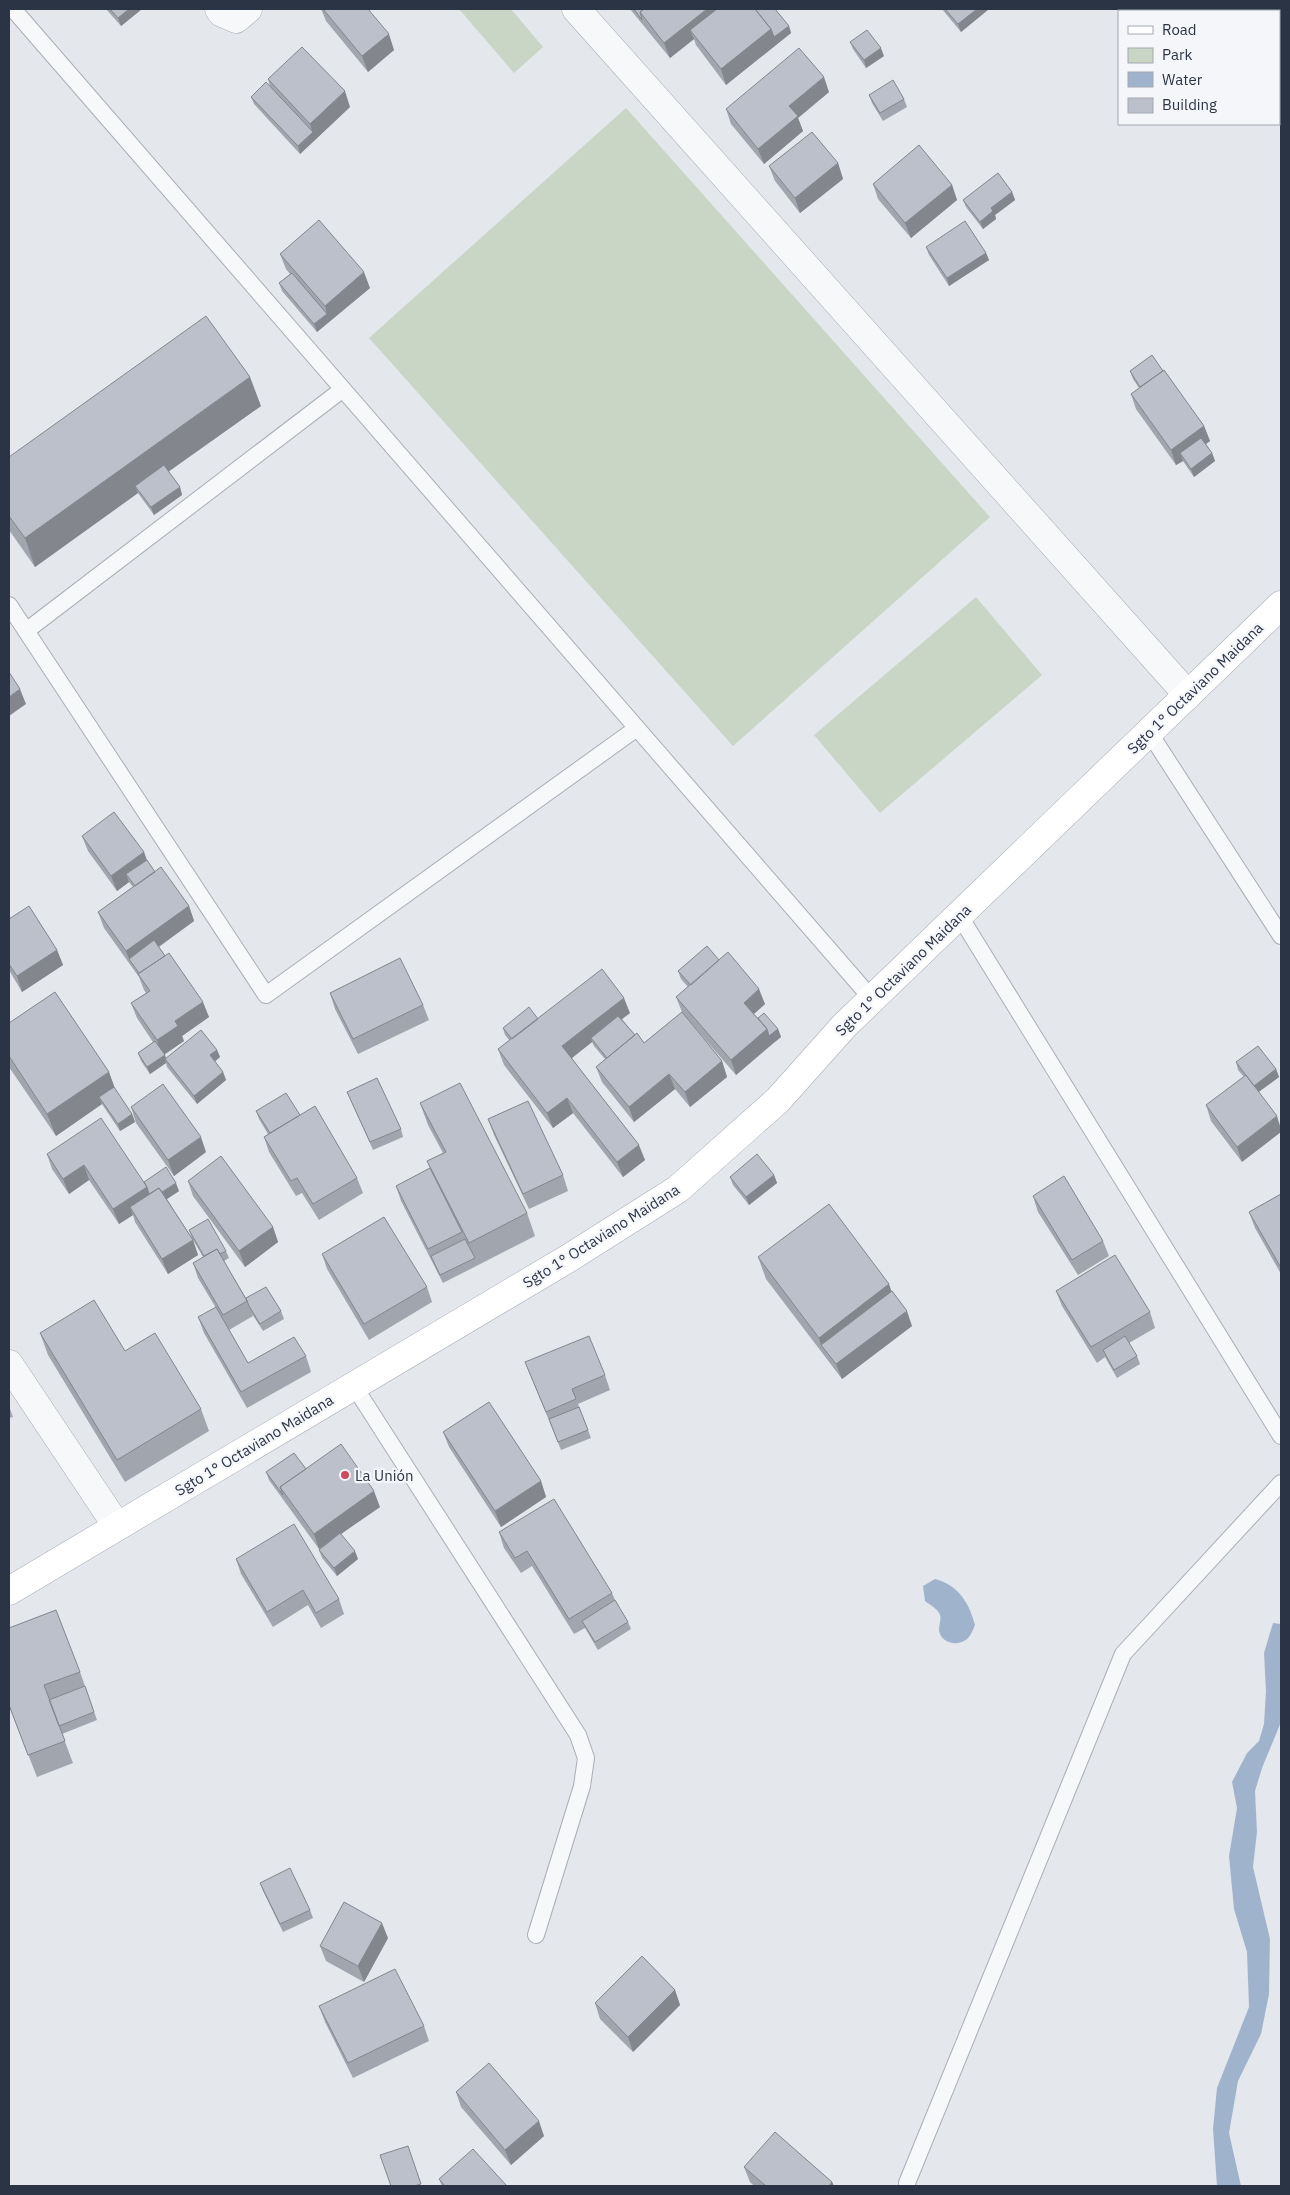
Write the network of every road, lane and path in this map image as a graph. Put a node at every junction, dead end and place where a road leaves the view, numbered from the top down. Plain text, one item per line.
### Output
1 (13, 9) edge
2 (219, 9) edge
3 (248, 9) edge
4 (576, 9) edge
5 (343, 389) junction
6 (9, 605) edge
7 (1281, 605) edge
8 (26, 631) junction
9 (1188, 695) junction
10 (637, 728) junction
11 (1149, 732) junction
12 (959, 915) junction
13 (1281, 936) edge
14 (872, 999) junction
15 (9, 1364) edge
16 (354, 1386) junction
17 (1281, 1436) edge
18 (1281, 1483) edge
19 (117, 1526) junction
20 (9, 1591) edge
21 (536, 1936) dead end
22 (907, 2183) dead end

1 - 5 lane
2 - 3 street
4 - 9 street
5 - 8 lane
5 - 10 lane
6 - 8 lane
7 - 9 main road, Sgto 1° Octaviano Maidana
8 - 10 lane
9 - 11 main road, Sgto 1° Octaviano Maidana
10 - 14 lane
11 - 12 main road, Sgto 1° Octaviano Maidana
11 - 13 lane
12 - 14 main road, Sgto 1° Octaviano Maidana
12 - 17 lane
14 - 16 main road, Sgto 1° Octaviano Maidana
15 - 19 street
16 - 19 main road, Sgto 1° Octaviano Maidana
16 - 21 lane
18 - 22 lane
19 - 20 main road, Sgto 1° Octaviano Maidana

